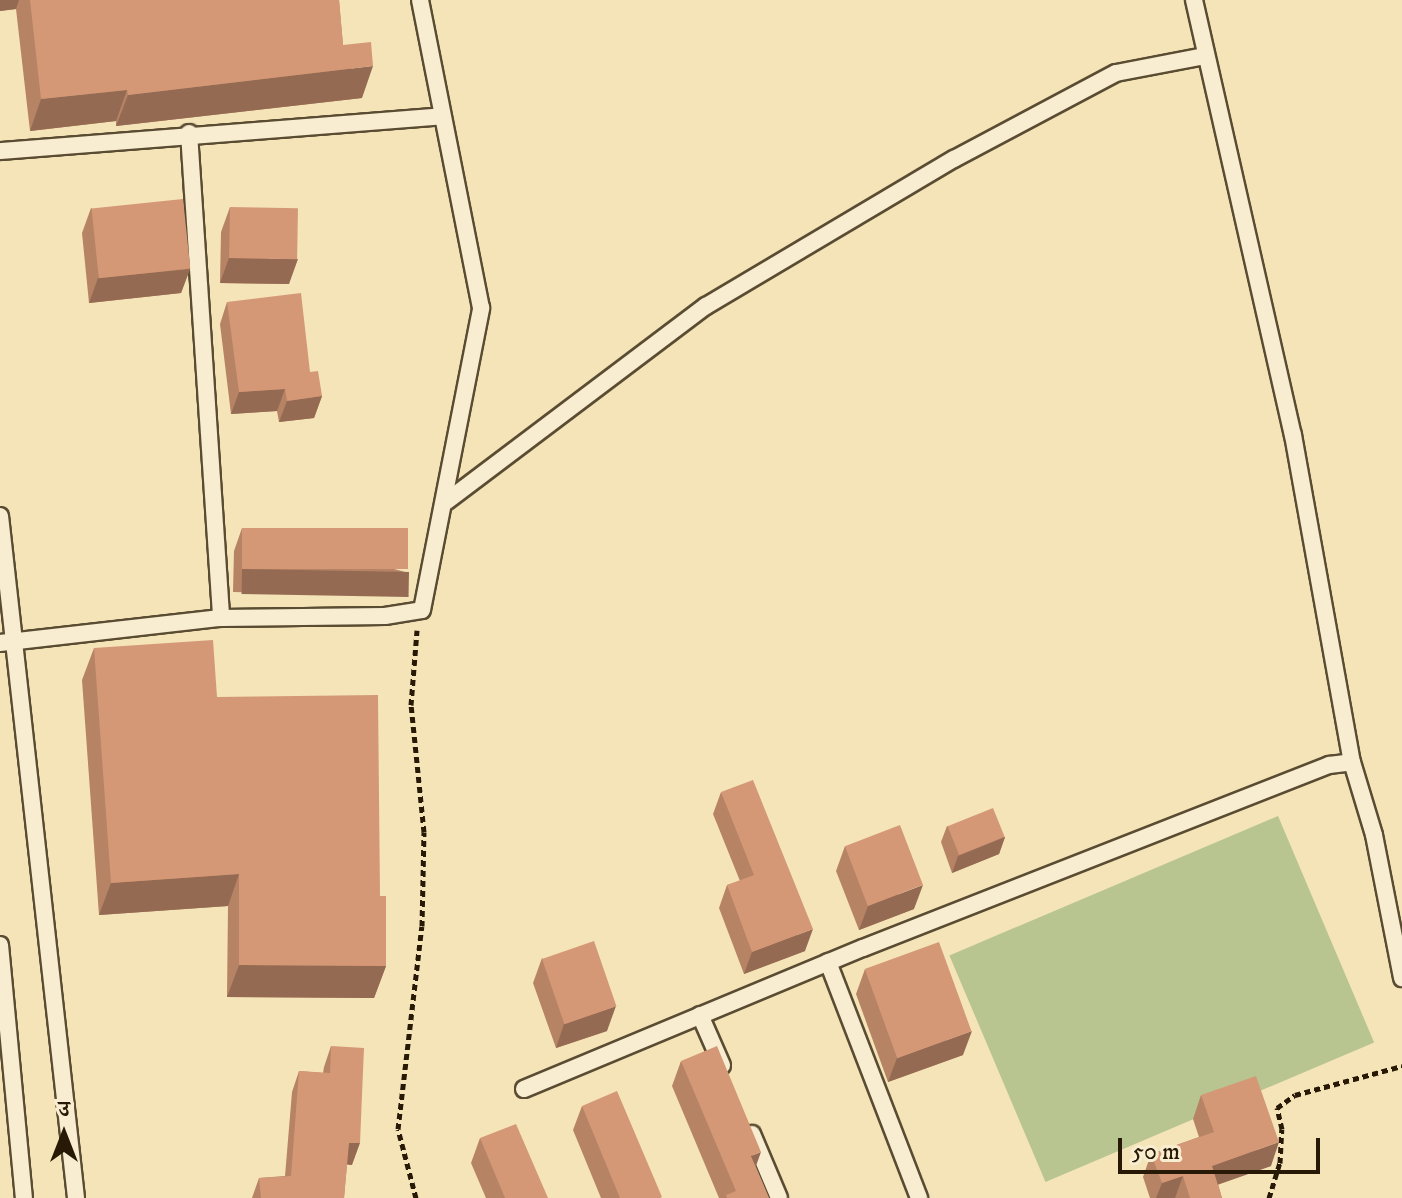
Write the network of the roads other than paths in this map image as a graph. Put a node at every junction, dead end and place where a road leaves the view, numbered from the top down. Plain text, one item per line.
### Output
1 (420, 0) edge
2 (1194, 0) edge
3 (1205, 56) junction
4 (441, 116) junction
5 (189, 133) junction
6 (0, 151) edge
7 (447, 501) junction
8 (0, 516) edge
9 (221, 618) junction
10 (8, 643) edge
11 (1352, 762) junction
12 (0, 945) edge
13 (828, 962) junction
14 (1402, 978) edge
15 (3, 1003) edge
16 (700, 1015) junction
17 (731, 1086) edge
18 (524, 1089) dead end
19 (743, 1114) edge
20 (24, 1198) edge
21 (76, 1198) edge
22 (779, 1198) edge
23 (919, 1198) edge

1 - 4 lane
2 - 3 lane
3 - 7 lane
3 - 11 lane
4 - 5 lane
4 - 7 lane
5 - 6 lane
5 - 9 lane
7 - 9 lane
8 - 10 lane
9 - 10 lane
10 - 21 lane
11 - 13 lane
11 - 14 lane
12 - 15 lane
13 - 16 lane
13 - 23 lane
15 - 20 lane
16 - 17 lane
16 - 18 lane
19 - 22 lane

